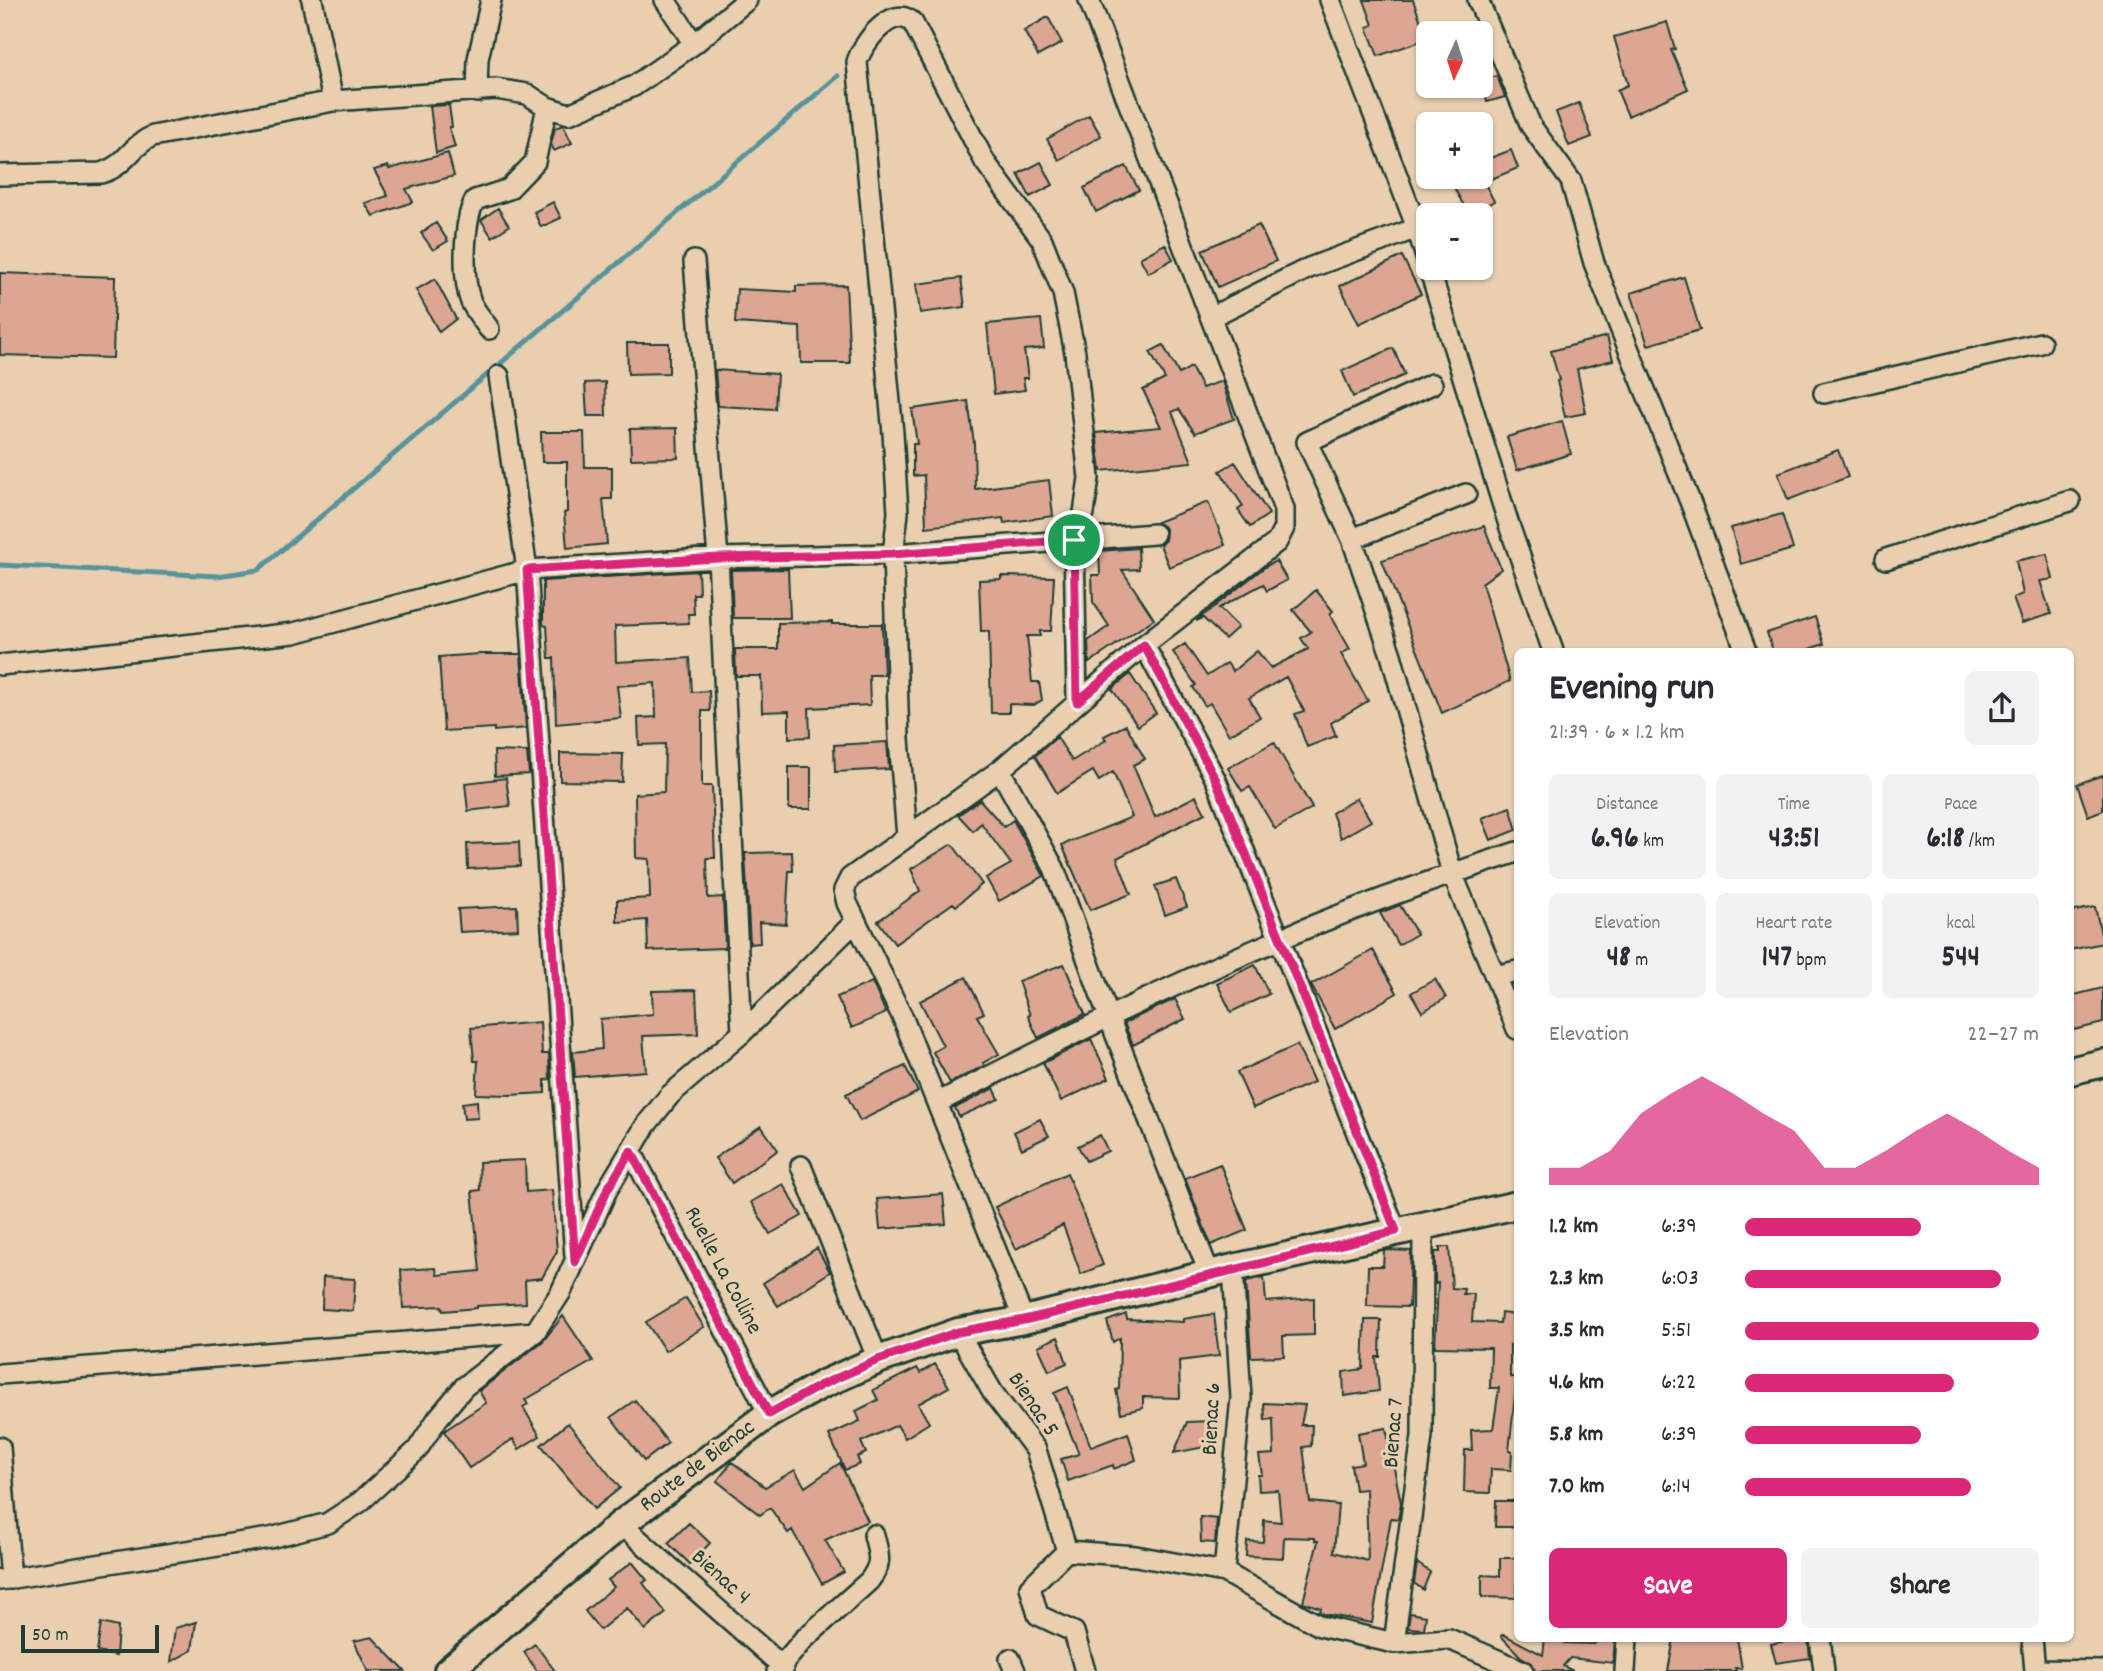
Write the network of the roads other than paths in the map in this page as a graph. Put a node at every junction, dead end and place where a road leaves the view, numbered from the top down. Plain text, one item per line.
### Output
1 (312, 0) edge
2 (491, 0) edge
3 (665, 0) edge
4 (747, 0) edge
5 (1088, 0) edge
6 (1330, 0) edge
7 (1478, 0) edge
8 (694, 44) junction
9 (477, 92) junction
10 (333, 101) junction
11 (547, 107) junction
12 (0, 176) edge
13 (1416, 223) edge
14 (1416, 229) edge
15 (694, 261) dead end
16 (1433, 280) edge
17 (1211, 317) junction
18 (489, 329) dead end
19 (2041, 343) dead end
20 (499, 376) dead end
21 (1432, 384) dead end
22 (1824, 393) dead end
23 (1466, 494) dead end
24 (2070, 501) dead end
25 (1154, 534) dead end
26 (1074, 540) junction
27 (1352, 540) junction
28 (893, 554) junction
29 (718, 558) junction
30 (1886, 559) dead end
31 (527, 570) junction
32 (1144, 645) junction
33 (1552, 648) edge
34 (1744, 648) edge
35 (0, 665) edge
36 (1077, 702) junction
37 (1000, 769) junction
38 (907, 837) junction
39 (1514, 853) edge
40 (1452, 873) junction
41 (856, 921) junction
42 (1279, 939) junction
43 (1514, 972) edge
44 (1495, 976) junction
45 (1108, 1016) junction
46 (1514, 1022) edge
47 (742, 1033) junction
48 (2103, 1063) edge
49 (2074, 1069) edge
50 (937, 1103) junction
51 (631, 1151) junction
52 (801, 1166) dead end
53 (1514, 1206) edge
54 (1423, 1226) junction
55 (1396, 1231) junction
56 (575, 1262) junction
57 (1222, 1271) junction
58 (1024, 1320) junction
59 (535, 1332) junction
60 (958, 1332) junction
61 (878, 1360) junction
62 (0, 1374) edge
63 (769, 1414) junction
64 (0, 1447) edge
65 (621, 1524) junction
66 (874, 1535) dead end
67 (1067, 1550) junction
68 (1224, 1572) junction
69 (5, 1580) edge
70 (1627, 1642) edge
71 (1820, 1642) edge
72 (2032, 1642) edge
73 (1394, 1643) junction
74 (781, 1669) edge
75 (448, 1671) edge
76 (1085, 1671) edge
77 (1523, 1671) edge
78 (1625, 1671) edge
79 (1824, 1671) edge
80 (2035, 1671) edge
81 (2103, 1671) edge

1 - 10 street
2 - 9 street
3 - 8 street
4 - 8 street
5 - 17 street
6 - 13 street
7 - 34 street
8 - 11 street
9 - 10 street
9 - 11 street
10 - 12 street
11 - 18 street
14 - 17 street
15 - 29 street
16 - 33 street
17 - 32 street
19 - 22 street
20 - 31 street
21 - 27 street
23 - 27 street
24 - 30 street
25 - 26 street
26 - 28 street
26 - 28 street
26 - 36 street
27 - 40 street
28 - 29 street
28 - 38 street
29 - 31 street
29 - 47 street
31 - 35 street
31 - 56 street
32 - 36 street
32 - 42 street
36 - 37 street
37 - 38 street
37 - 45 street, Bienac 6
38 - 41 street
39 - 40 street
40 - 42 street
40 - 44 street
41 - 47 street
41 - 50 street
42 - 45 street
42 - 55 street
43 - 44 street
44 - 46 street
45 - 50 street
45 - 57 street, Bienac 6
47 - 51 street
48 - 49 main road
50 - 58 street
51 - 56 street
51 - 63 street, Ruelle La Colline
52 - 61 street
53 - 54 main road, Route de Bienac
54 - 55 main road, Route de Bienac
54 - 73 street, Bienac 7
55 - 57 main road, Route de Bienac
56 - 59 street
57 - 58 main road, Route de Bienac
57 - 68 street, Bienac 6
58 - 60 main road, Route de Bienac
59 - 62 street
59 - 69 street
60 - 61 main road, Route de Bienac
60 - 67 street, Bienac 5
61 - 63 main road, Route de Bienac
63 - 65 main road, Route de Bienac
64 - 69 street
65 - 74 street, Bienac 4
65 - 75 main road, Route de Bienac
66 - 74 street
67 - 68 street
67 - 76 street
68 - 73 street
70 - 78 street
71 - 79 street
72 - 80 street
73 - 77 street
80 - 81 street

